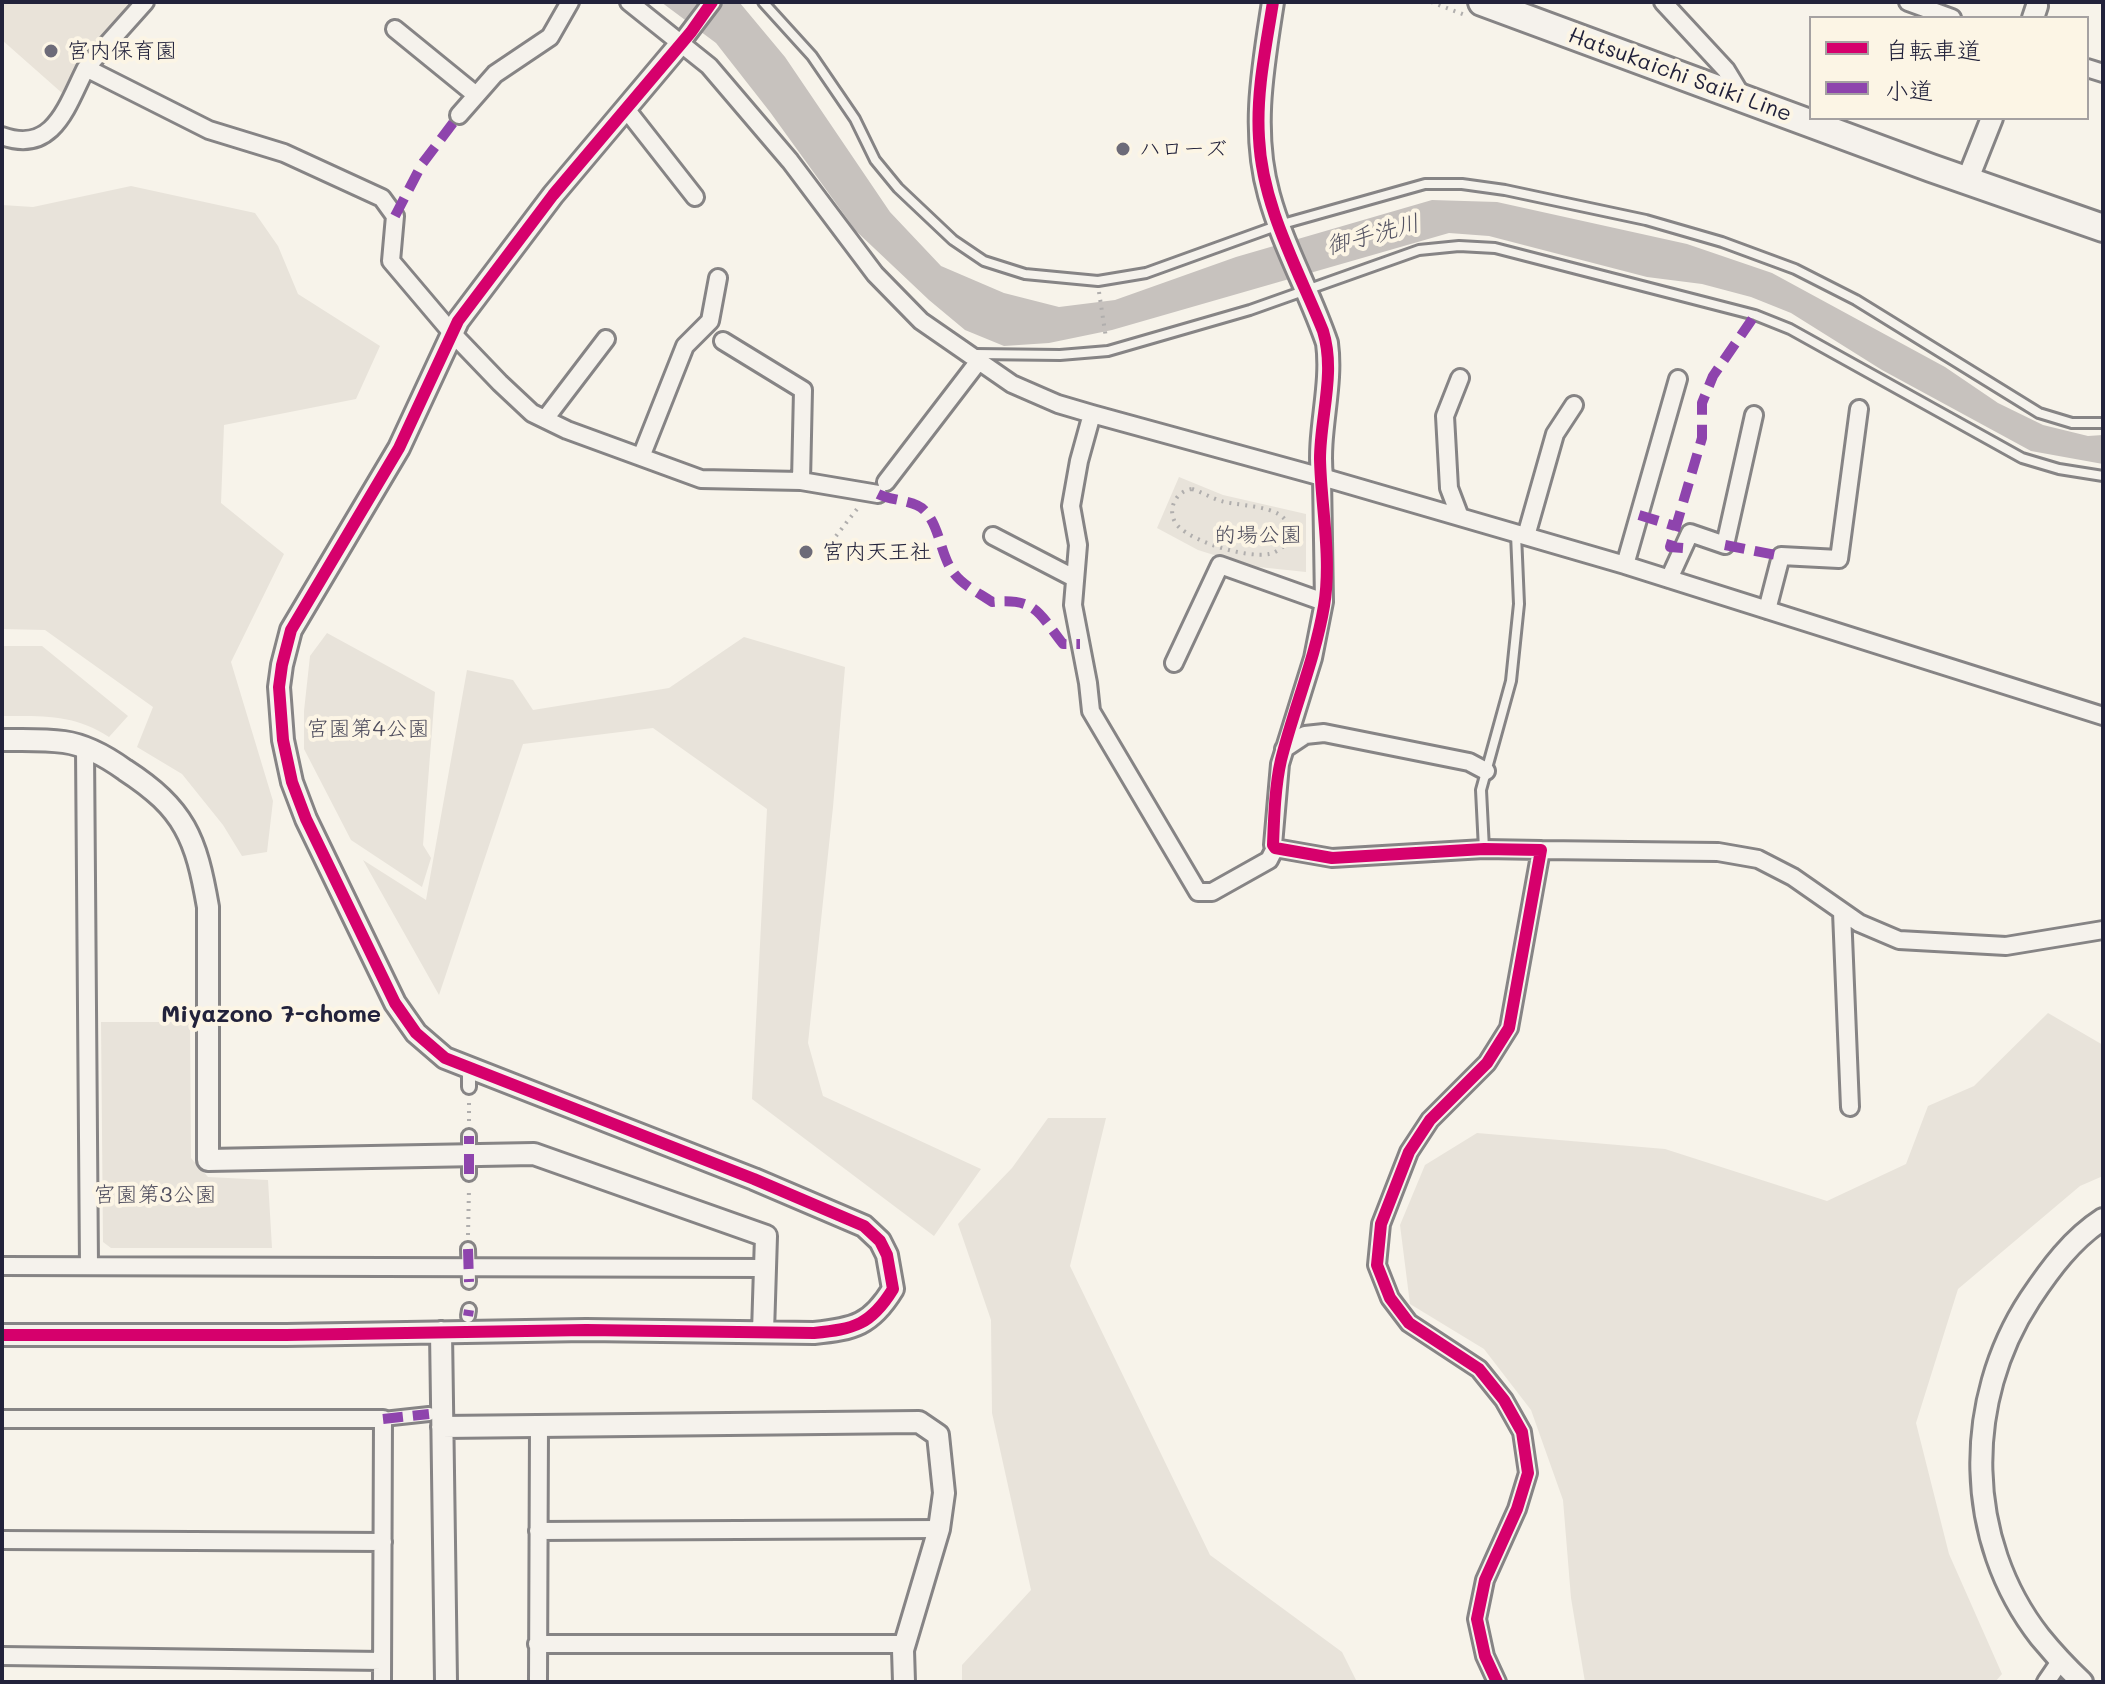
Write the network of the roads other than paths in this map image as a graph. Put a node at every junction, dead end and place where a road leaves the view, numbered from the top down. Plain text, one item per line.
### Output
1 (145, 2) edge
2 (570, 2) edge
3 (629, 2) edge
4 (712, 2) edge
5 (763, 2) edge
6 (1273, 2) edge
7 (1663, 2) edge
8 (1908, 2) edge
9 (1499, 5) edge
10 (1946, 16) edge
11 (395, 29) dead end
12 (686, 38) junction
13 (86, 68) junction
14 (476, 95) junction
15 (1743, 98) junction
16 (626, 109) junction
17 (459, 115) dead end
18 (1991, 120) edge
19 (2, 136) edge
20 (1967, 181) junction
21 (695, 197) dead end
22 (2103, 228) edge
23 (1281, 230) junction
24 (718, 278) dead end
25 (1305, 288) junction
26 (452, 333) junction
27 (606, 339) dead end
28 (723, 341) dead end
29 (972, 358) junction
30 (1460, 378) dead end
31 (1678, 379) dead end
32 (1574, 405) dead end
33 (1859, 409) dead end
34 (1092, 414) junction
35 (1754, 415) dead end
36 (545, 419) junction
37 (2103, 423) edge
38 (641, 457) junction
39 (2103, 476) edge
40 (1322, 477) junction
41 (801, 481) junction
42 (1460, 517) junction
43 (1521, 535) junction
44 (993, 536) dead end
45 (1625, 565) junction
46 (1074, 578) junction
47 (1669, 579) junction
48 (1324, 602) junction
49 (1767, 610) junction
50 (1174, 663) dead end
51 (2103, 716) edge
52 (2, 740) edge
53 (85, 749) junction
54 (1284, 749) junction
55 (1486, 771) junction
56 (1275, 848) junction
57 (1484, 849) junction
58 (1541, 850) junction
59 (1842, 912) junction
60 (2103, 930) edge
61 (1850, 1107) dead end
62 (2103, 1219) edge
63 (468, 1249) road end
64 (2, 1266) edge
65 (89, 1266) junction
66 (765, 1268) junction
67 (468, 1275) junction
68 (441, 1332) junction
69 (763, 1332) junction
70 (2, 1335) edge
71 (2, 1419) edge
72 (383, 1419) junction
73 (436, 1420) junction
74 (539, 1426) junction
75 (939, 1529) junction
76 (538, 1531) junction
77 (2, 1540) edge
78 (383, 1542) junction
79 (537, 1644) junction
80 (905, 1644) junction
81 (2, 1656) edge
82 (2061, 1660) junction
83 (382, 1661) junction
84 (382, 1682) edge
85 (446, 1682) edge
86 (538, 1682) edge
87 (904, 1682) edge
88 (1497, 1682) edge
89 (2046, 1682) edge
90 (2082, 1682) edge

1 - 13 street
2 - 14 street
3 - 12 street
4 - 12 street
5 - 23 lane
6 - 23 street
7 - 15 street
8 - 10 street
9 - 15 main road, Hatsukaichi Saiki Line
11 - 14 street
12 - 16 street
12 - 29 street
13 - 19 street
13 - 26 street
14 - 17 street
15 - 20 main road, Hatsukaichi Saiki Line
16 - 21 street
16 - 26 street
18 - 20 street
20 - 22 main road, Hatsukaichi Saiki Line
23 - 25 street
23 - 37 lane
24 - 38 street
25 - 29 lane
25 - 39 lane
25 - 40 street
26 - 36 street
26 - 69 street
27 - 36 street
28 - 41 street
29 - 34 street
29 - 41 street
30 - 42 street
31 - 45 street
32 - 43 street
33 - 49 street
34 - 40 street
34 - 46 street
35 - 47 street
36 - 38 street
38 - 41 street
40 - 42 street
40 - 48 street
42 - 43 street
43 - 45 street
43 - 55 lane
44 - 46 street
45 - 47 street
46 - 56 street
47 - 49 street
48 - 50 street
48 - 54 street
49 - 51 street
52 - 53 street
53 - 65 street
53 - 66 street
54 - 55 street
54 - 56 street
55 - 57 lane
56 - 57 street
57 - 58 street
58 - 59 street
58 - 88 street
59 - 60 street
59 - 61 street
62 - 82 street
63 - 67 street
64 - 65 street
65 - 67 street
66 - 67 street
66 - 69 street
68 - 69 street
68 - 70 street
68 - 73 street
71 - 72 street
72 - 73 street
72 - 78 street
73 - 74 street
73 - 85 street
74 - 75 street
74 - 76 street
75 - 76 street
75 - 80 street
76 - 79 street
77 - 78 street
78 - 83 street
79 - 80 street
79 - 86 street
80 - 87 street
81 - 83 street
82 - 89 street
82 - 90 street
83 - 84 street

